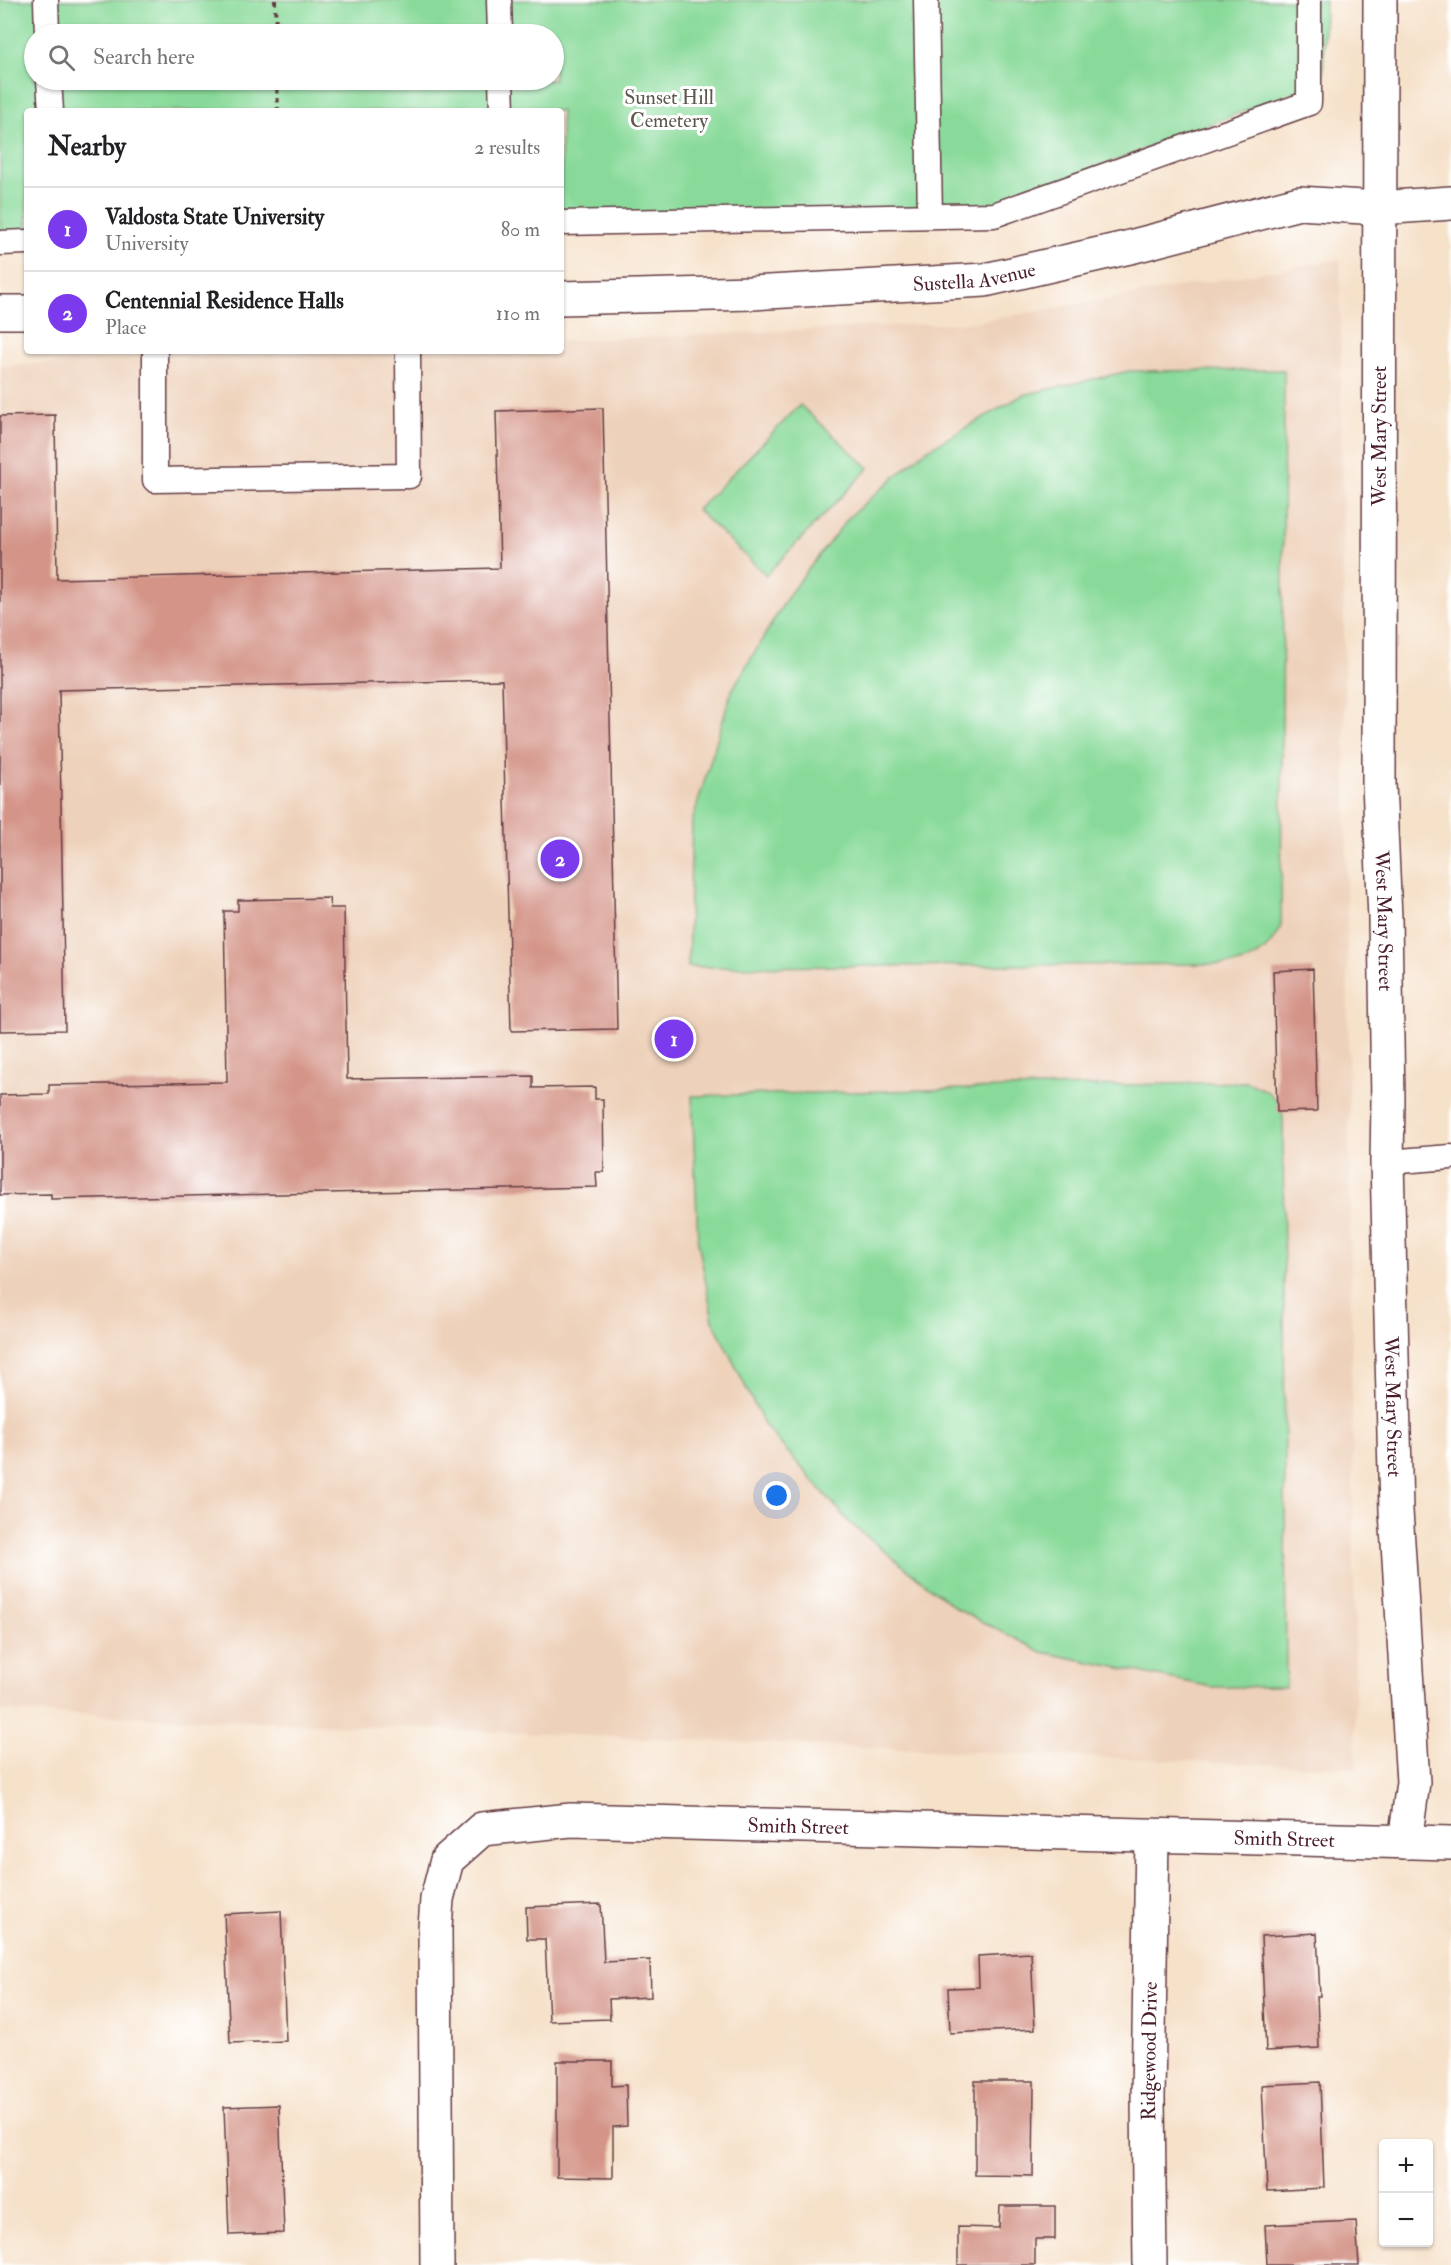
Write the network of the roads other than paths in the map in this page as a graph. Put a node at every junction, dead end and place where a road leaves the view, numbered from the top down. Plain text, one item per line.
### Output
1 (46, 0) edge
2 (499, 0) edge
3 (926, 0) edge
4 (1309, 0) edge
5 (1380, 0) edge
6 (47, 24) edge
7 (500, 24) edge
8 (50, 90) edge
9 (501, 90) edge
10 (51, 108) edge
11 (502, 108) edge
12 (1451, 203) edge
13 (1379, 208) junction
14 (930, 216) junction
15 (564, 223) edge
16 (24, 242) edge
17 (0, 243) edge
18 (564, 297) edge
19 (0, 312) edge
20 (24, 312) edge
21 (155, 354) edge
22 (408, 354) edge
23 (1451, 1157) edge
24 (1387, 1162) junction
25 (1152, 1836) junction
26 (1405, 1842) junction
27 (1451, 1844) edge
28 (437, 2265) edge
29 (1150, 2265) edge

1 - 6 lane
2 - 7 lane
3 - 14 lane
4 - 14 lane
5 - 13 street, West Mary Street
8 - 10 lane
9 - 11 lane
12 - 13 street, Sustella Avenue
13 - 18 street, Sustella Avenue
13 - 24 street, West Mary Street
14 - 15 lane
16 - 17 lane
19 - 20 street
21 - 22 lane
23 - 24 lane
24 - 26 street, West Mary Street
25 - 26 street, Smith Street
25 - 28 street, Smith Street
25 - 29 street, Ridgewood Drive
26 - 27 street, Smith Street

